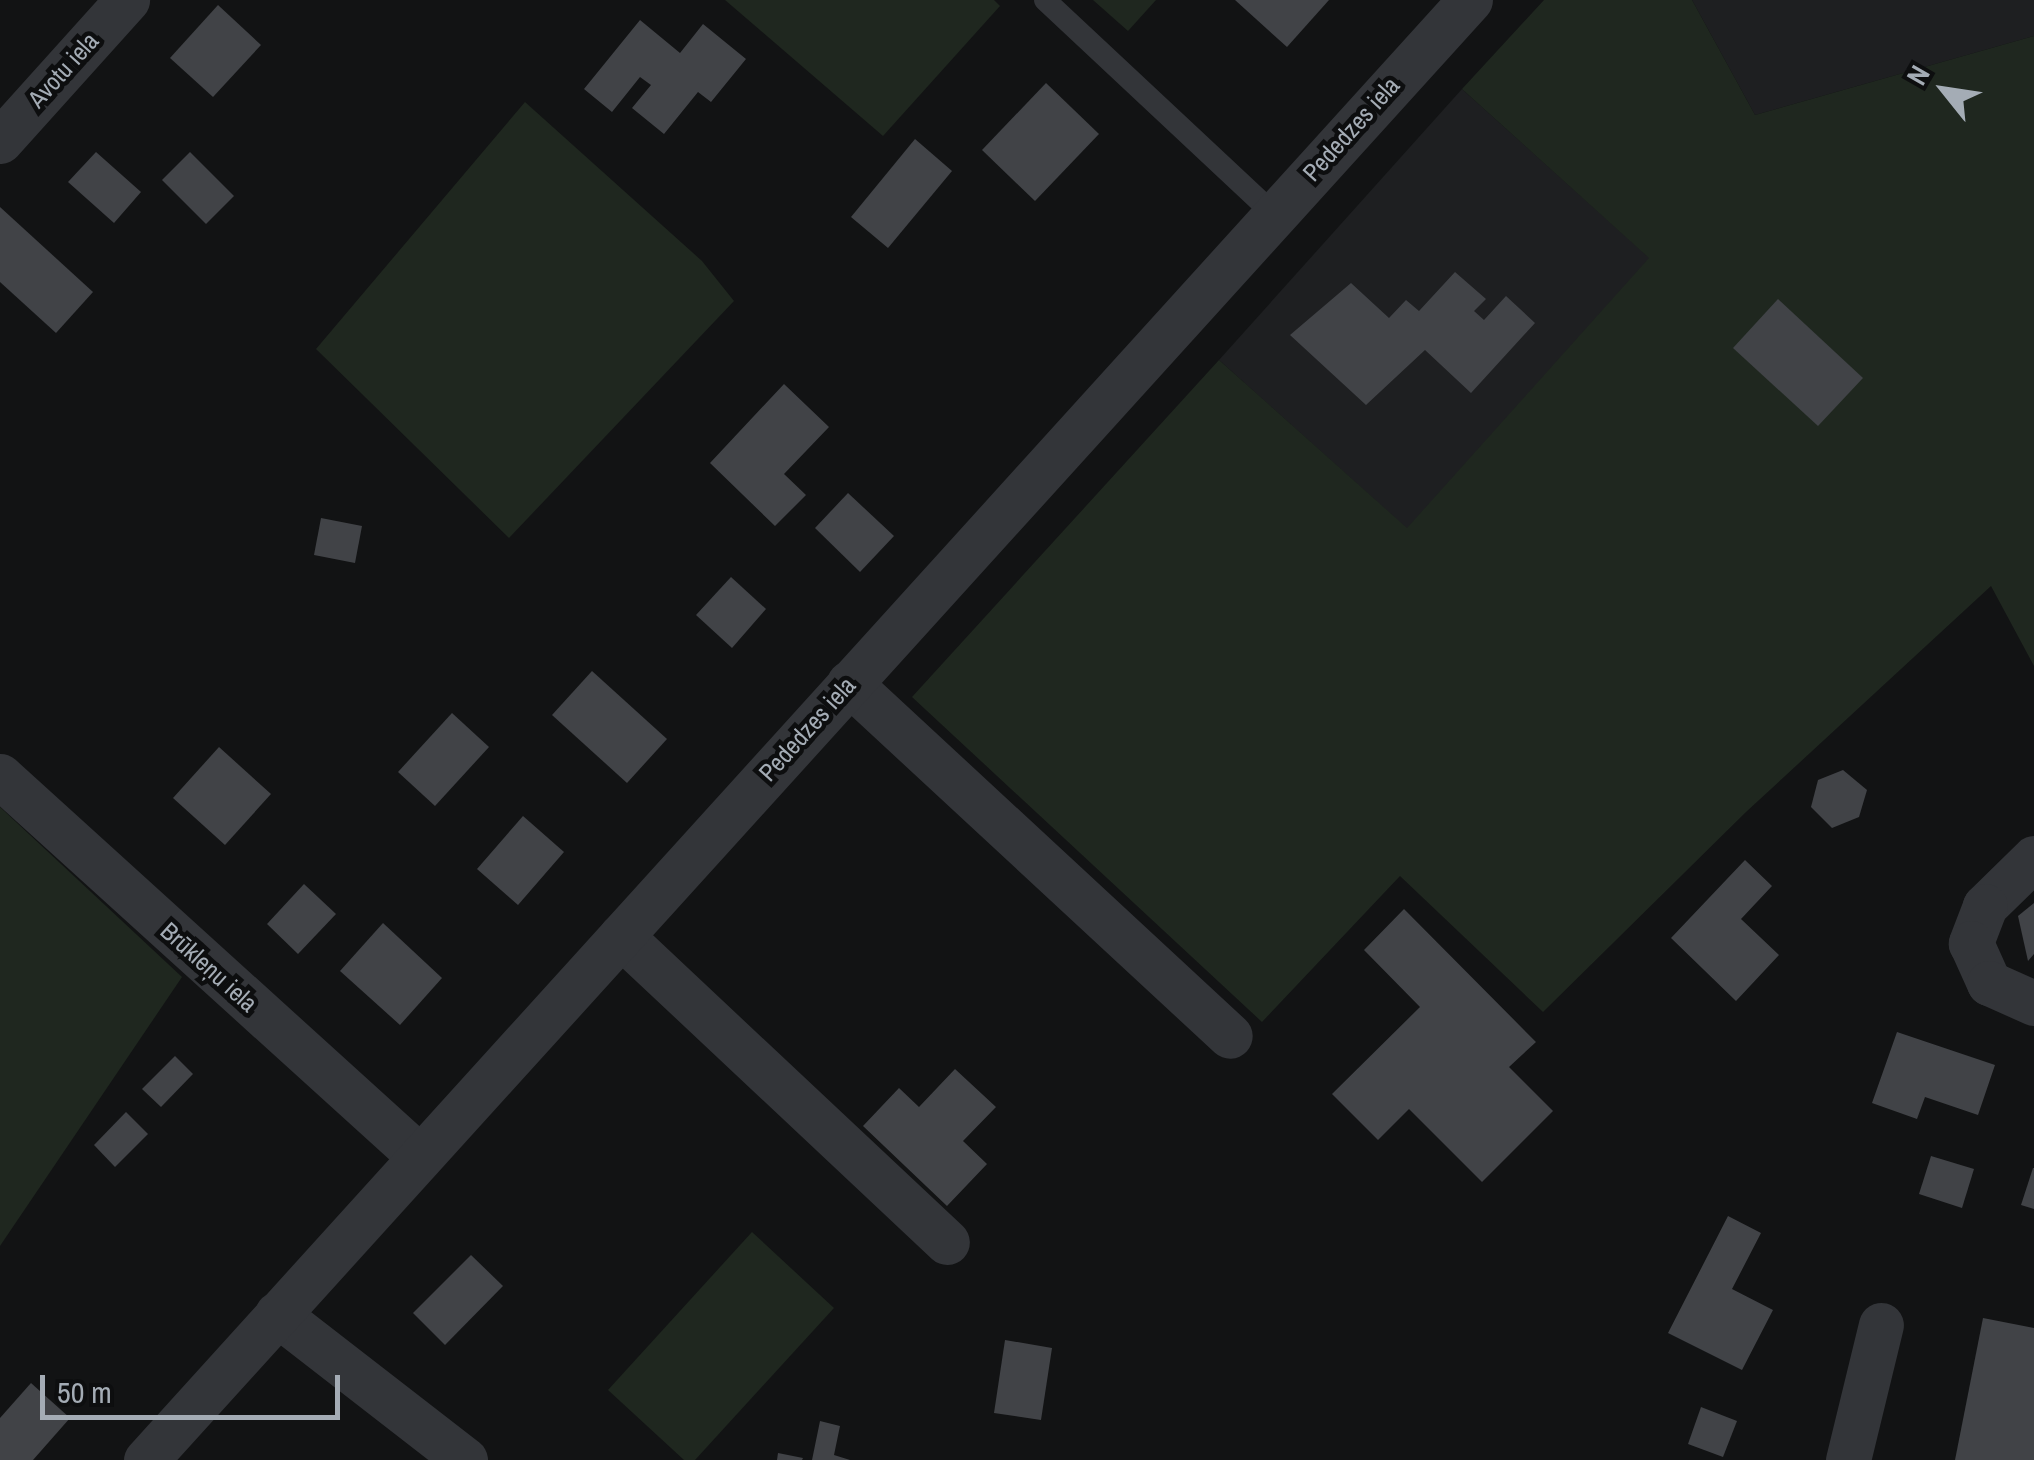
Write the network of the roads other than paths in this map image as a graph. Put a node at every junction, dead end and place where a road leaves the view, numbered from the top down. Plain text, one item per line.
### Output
1 (127, 0) edge
2 (1045, 0) edge
3 (1470, 0) edge
4 (0, 141) edge
5 (1274, 214) junction
6 (849, 684) junction
7 (0, 776) edge
8 (2034, 858) edge
9 (621, 936) junction
10 (2034, 1003) edge
11 (1230, 1036) dead end
12 (420, 1156) junction
13 (947, 1242) dead end
14 (278, 1314) junction
15 (1881, 1325) dead end
16 (146, 1460) edge
17 (464, 1460) edge
18 (1848, 1460) edge

1 - 4 street, Avotu iela
2 - 5 lane
3 - 5 street, Pededzes iela
5 - 6 street, Pededzes iela
6 - 9 street, Pededzes iela
6 - 11 street
7 - 12 street, Brūkleņu iela
8 - 10 street
9 - 12 street, Pededzes iela
9 - 13 street
12 - 14 street, Pededzes iela
14 - 16 street, Pededzes iela
14 - 17 street
15 - 18 street

